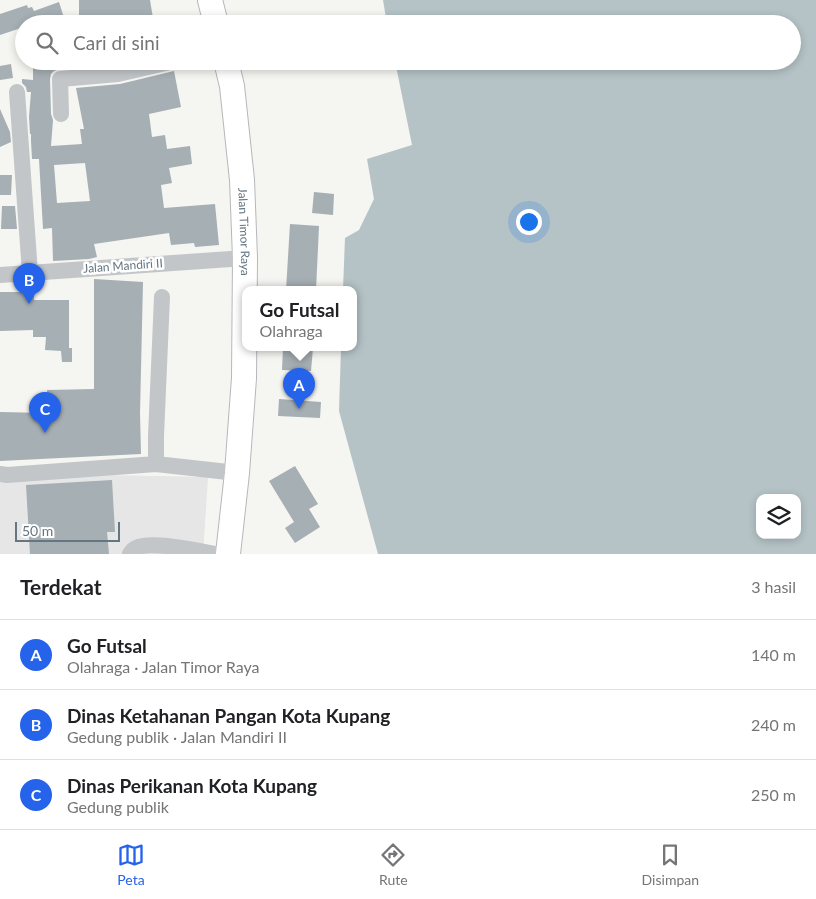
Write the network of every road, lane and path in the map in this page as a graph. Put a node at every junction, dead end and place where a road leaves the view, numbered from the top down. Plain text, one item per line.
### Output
1 (210, 0) edge
2 (214, 15) edge
3 (135, 70) edge
4 (228, 70) edge
5 (17, 92) dead end
6 (61, 114) dead end
7 (245, 258) junction
8 (30, 273) junction
9 (0, 275) edge
10 (245, 286) edge
11 (162, 297) dead end
12 (244, 351) edge
13 (156, 464) junction
14 (237, 473) junction
15 (0, 474) edge
16 (130, 554) edge
17 (216, 554) edge
18 (228, 554) edge

1 - 2 highway
3 - 6 street
4 - 7 highway, Jalan Timor Raya
5 - 8 street
7 - 8 street, Jalan Mandiri II
7 - 10 highway, Jalan Timor Raya
8 - 9 street, Jalan Mandiri II
11 - 13 street
12 - 14 highway, Jalan Timor Raya
13 - 14 street
13 - 15 street
14 - 18 highway, Jalan Timor Raya
16 - 17 street

